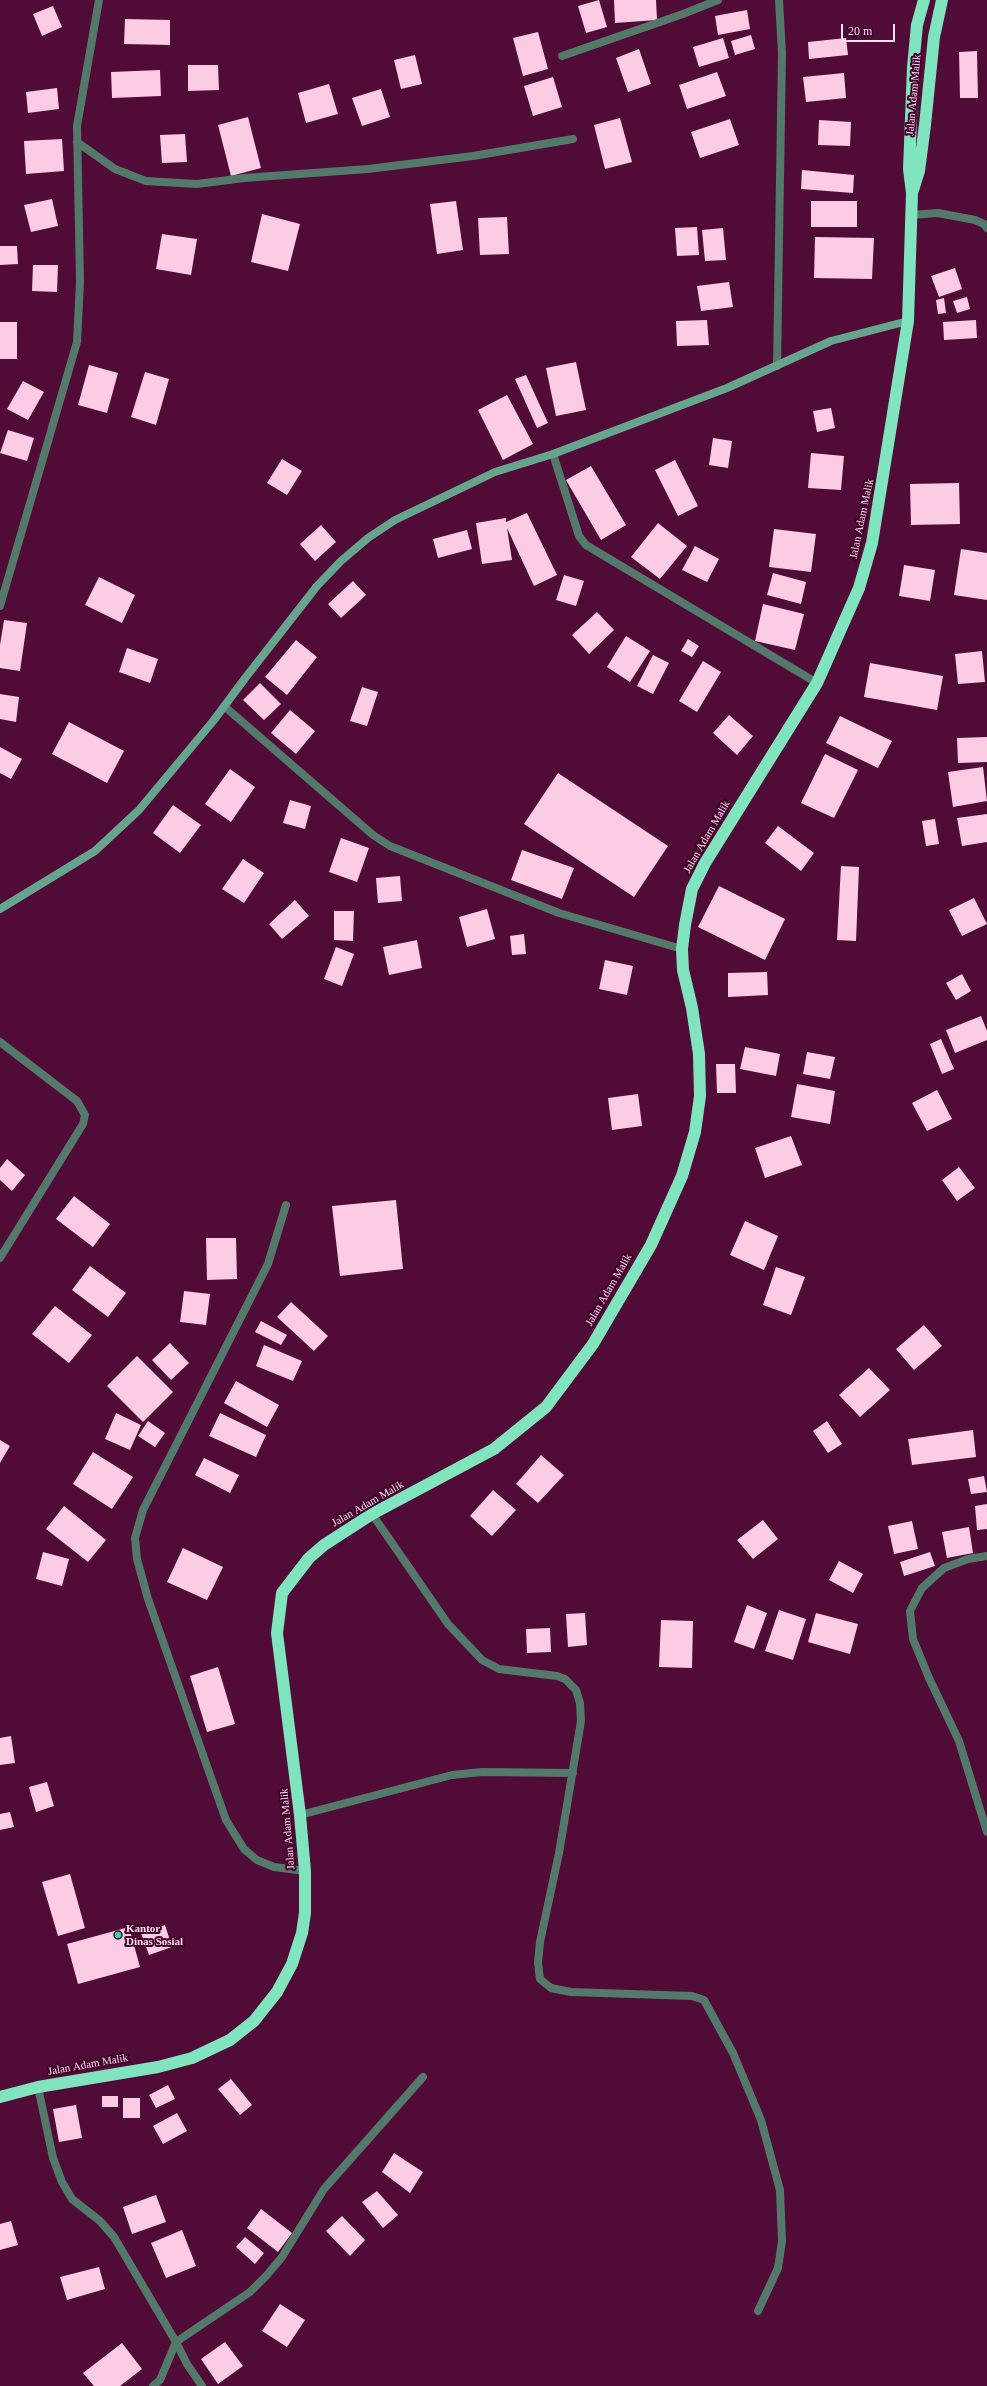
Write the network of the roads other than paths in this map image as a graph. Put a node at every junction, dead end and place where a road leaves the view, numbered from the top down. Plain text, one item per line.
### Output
1 (99, 0) edge
2 (718, 0) edge
3 (779, 0) edge
4 (924, 0) edge
5 (942, 0) edge
6 (562, 56) dead end
7 (573, 139) dead end
8 (77, 142) junction
9 (912, 193) junction
10 (911, 215) junction
11 (987, 228) edge
12 (908, 321) junction
13 (777, 366) junction
14 (553, 454) junction
15 (0, 606) edge
16 (817, 683) junction
17 (224, 706) junction
18 (0, 909) edge
19 (682, 948) junction
20 (0, 1042) edge
21 (286, 1205) dead end
22 (0, 1258) edge
23 (372, 1514) junction
24 (987, 1556) edge
25 (573, 1773) junction
26 (300, 1815) junction
27 (987, 1832) edge
28 (305, 1871) junction
29 (423, 2078) dead end
30 (38, 2087) junction
31 (0, 2097) edge
32 (758, 2311) dead end
33 (176, 2342) junction
34 (153, 2386) edge
35 (202, 2386) edge

1 - 8 street
2 - 6 street
3 - 13 street
4 - 9 highway, Jalan Adam Malik
5 - 9 highway, Jalan Adam Malik
7 - 8 street
8 - 15 street
9 - 10 highway, Jalan Adam Malik
10 - 11 street
10 - 12 highway, Jalan Adam Malik
12 - 13 main road
12 - 16 highway, Jalan Adam Malik
13 - 14 main road
14 - 16 street
14 - 17 main road
16 - 19 highway, Jalan Adam Malik
17 - 18 main road
17 - 19 street
19 - 23 highway, Jalan Adam Malik
20 - 22 street
21 - 28 street
23 - 25 street
23 - 26 highway, Jalan Adam Malik
24 - 27 street
25 - 26 street
25 - 32 street
26 - 28 highway, Jalan Adam Malik
28 - 30 highway, Jalan Adam Malik
29 - 33 street
30 - 31 highway, Jalan Adam Malik
30 - 33 street
33 - 34 street
33 - 35 street

